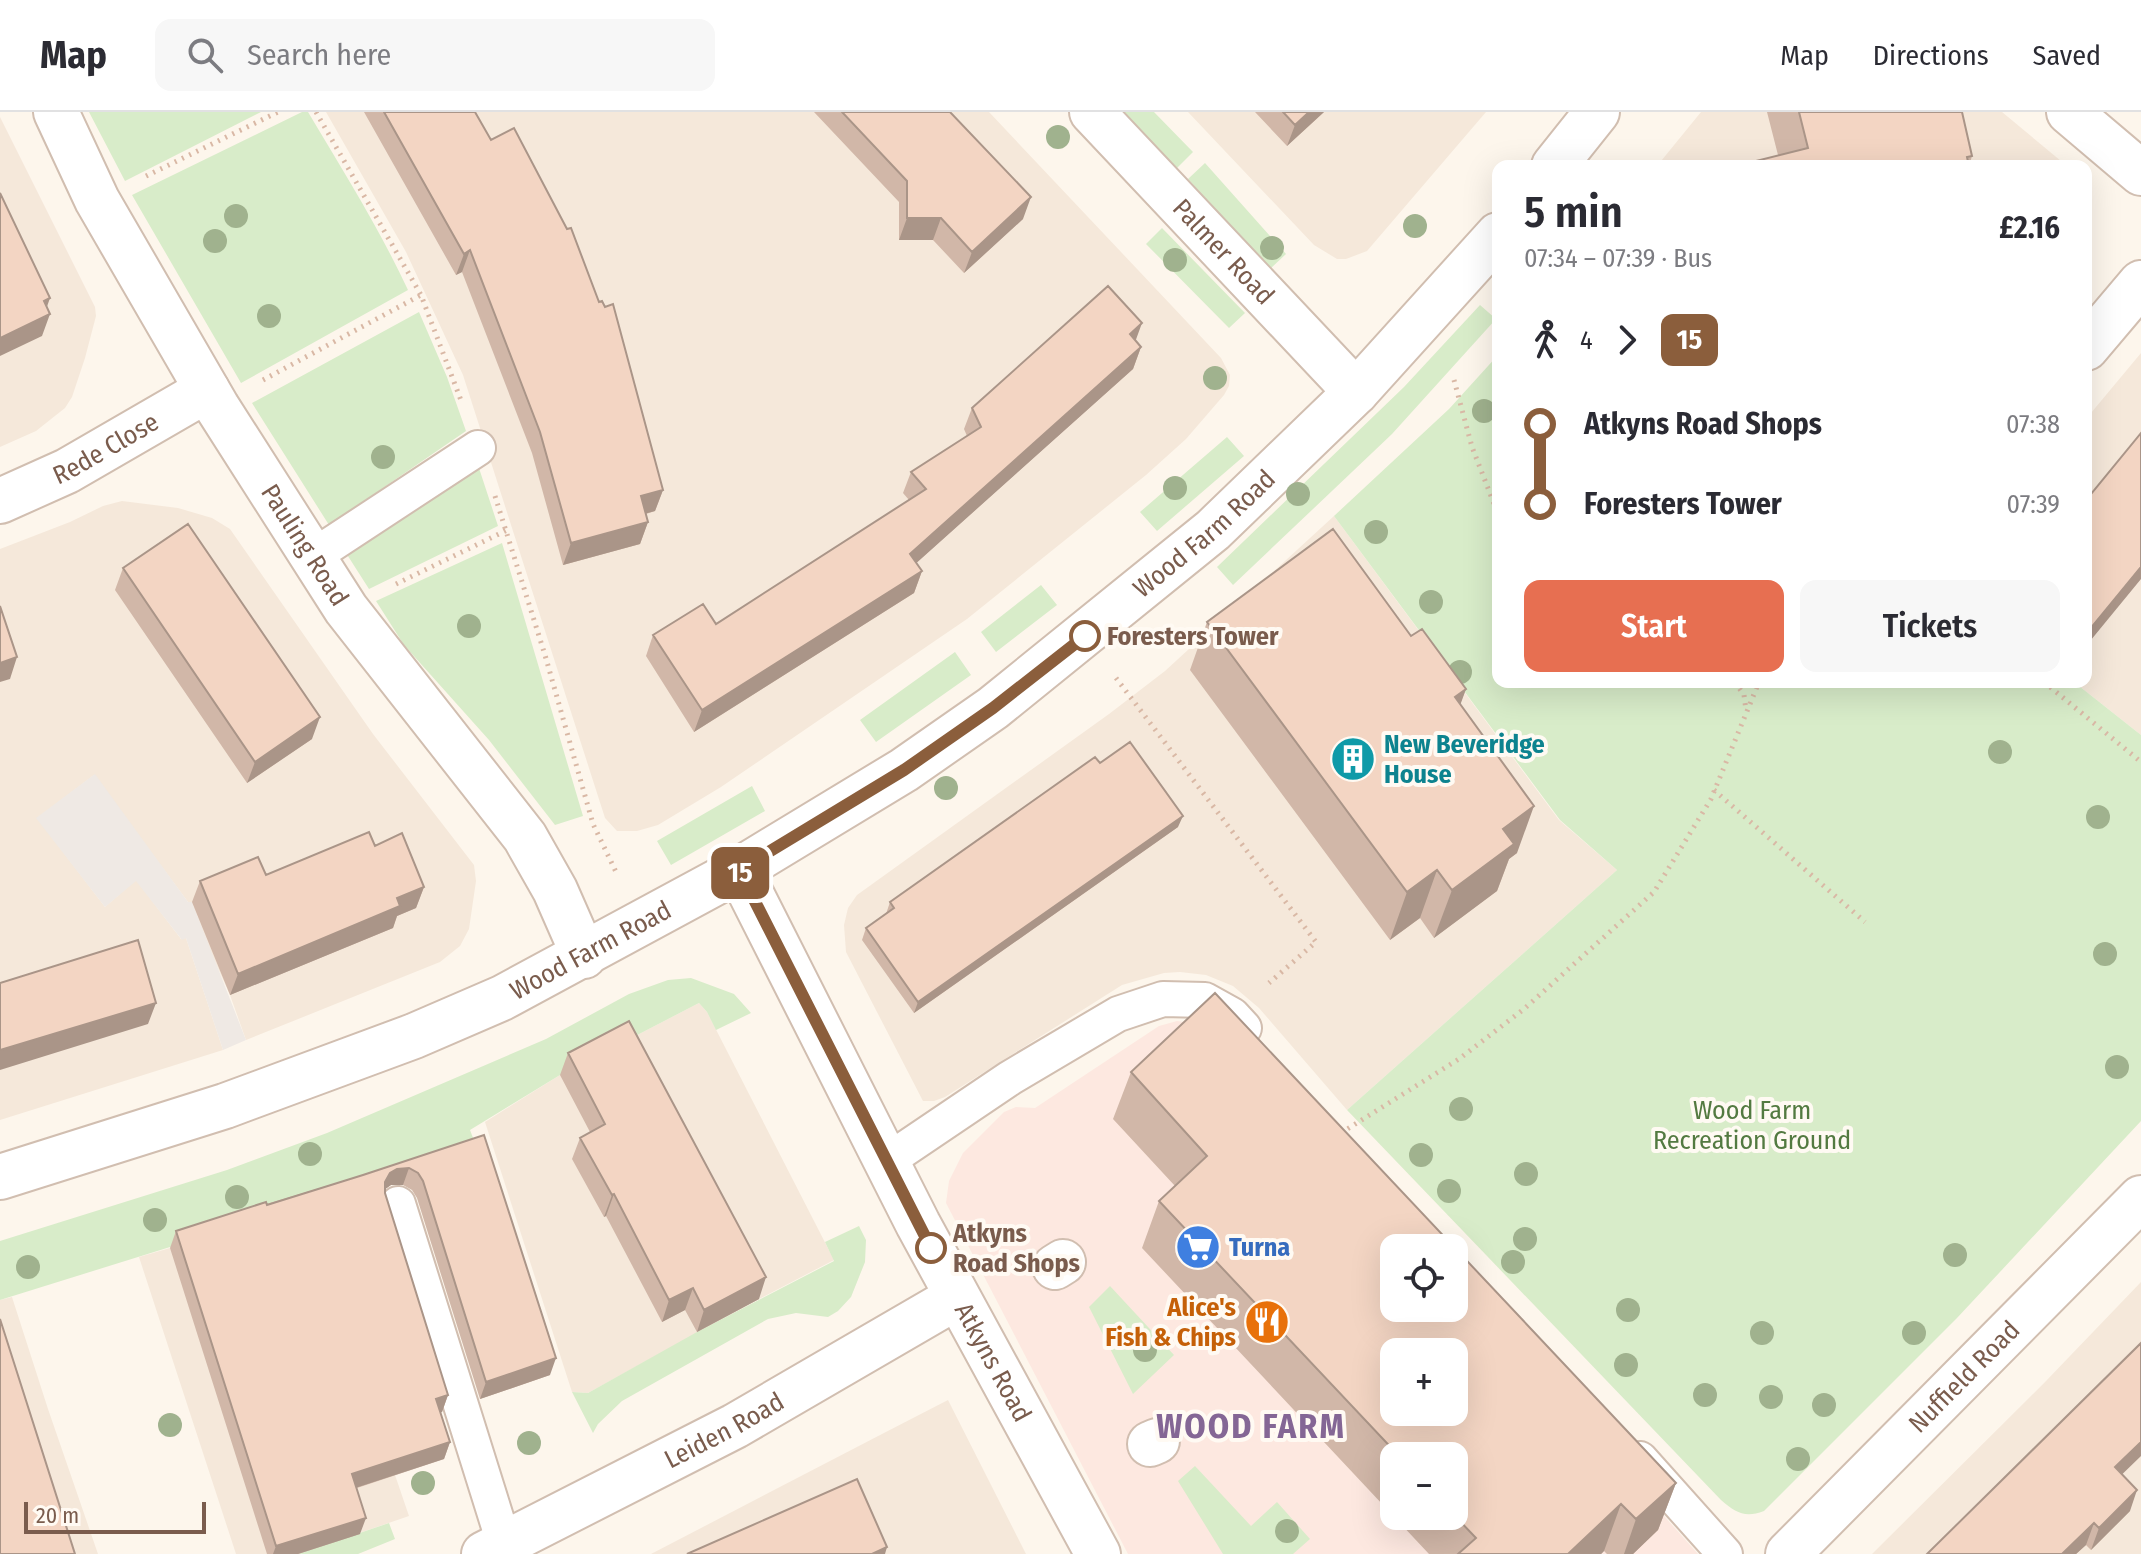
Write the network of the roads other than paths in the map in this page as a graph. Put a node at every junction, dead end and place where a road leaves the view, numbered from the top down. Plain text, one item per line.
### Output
1 (56, 112) edge
2 (1092, 112) edge
3 (1597, 112) edge
4 (2069, 112) edge
5 (1559, 160) edge
6 (2141, 173) edge
7 (1492, 242) edge
8 (2141, 283) edge
9 (2092, 341) edge
10 (1356, 392) junction
11 (212, 399) junction
12 (478, 448) road end
13 (0, 501) edge
14 (312, 557) junction
15 (739, 870) junction
16 (584, 956) junction
17 (1264, 1050) edge
18 (887, 1161) junction
19 (0, 1177) edge
20 (2141, 1198) edge
21 (398, 1204) dead end
22 (957, 1297) junction
23 (1620, 1436) edge
24 (494, 1550) edge
25 (1098, 1554) edge
26 (1725, 1554) edge
27 (1788, 1554) edge

1 - 11 street, Pauling Road
2 - 10 street, Palmer Road
3 - 5 street
4 - 6 street
7 - 10 street, Wood Farm Road
8 - 9 street
10 - 15 street, Wood Farm Road
11 - 13 street, Rede Close
11 - 14 street, Pauling Road
12 - 14 lane
14 - 16 street, Pauling Road
15 - 16 street, Wood Farm Road
15 - 18 street, Atkyns Road
16 - 19 street, Wood Farm Road
17 - 18 lane
18 - 22 street, Atkyns Road
20 - 27 street, Nuffield Road
21 - 24 lane
22 - 24 street, Leiden Road
22 - 25 street, Atkyns Road
23 - 26 lane

